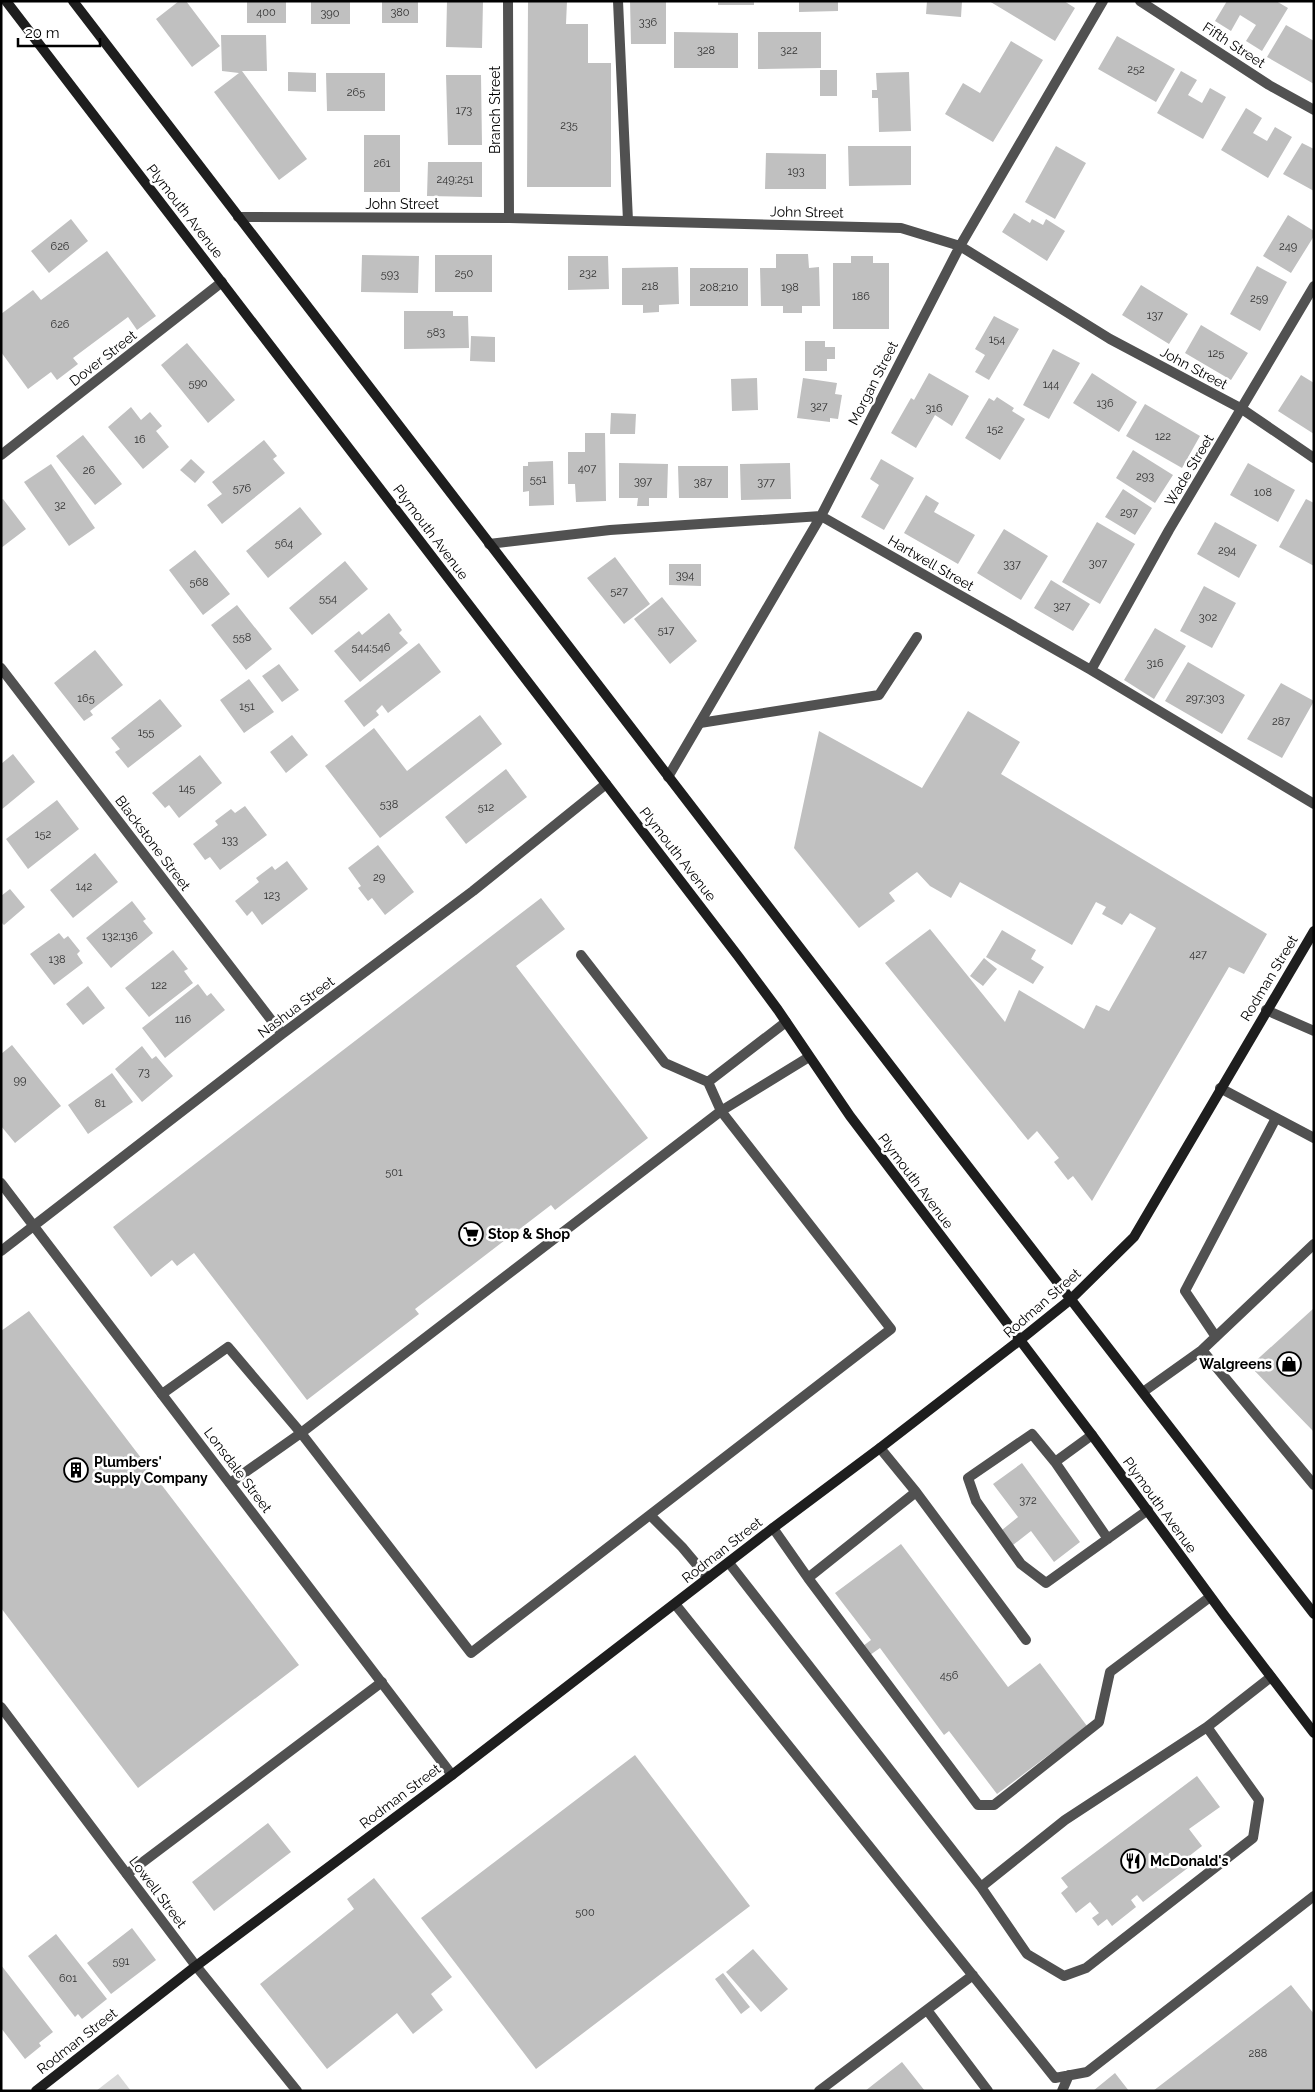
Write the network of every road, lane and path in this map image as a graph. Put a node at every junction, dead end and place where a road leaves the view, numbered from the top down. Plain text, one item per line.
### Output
1 (6, 1) edge
2 (73, 1) edge
3 (508, 1) edge
4 (618, 1) edge
5 (1103, 1) edge
6 (1140, 1) edge
7 (1314, 110) edge
8 (238, 217) junction
9 (509, 218) junction
10 (628, 221) junction
11 (960, 246) junction
12 (222, 282) junction
13 (1314, 286) edge
14 (1242, 410) junction
15 (1, 455) edge
16 (1314, 458) edge
17 (821, 516) junction
18 (489, 544) junction
19 (917, 637) dead end
20 (1, 668) edge
21 (1091, 670) junction
22 (700, 723) junction
23 (668, 777) junction
24 (606, 784) junction
25 (1314, 804) edge
26 (1314, 931) edge
27 (581, 956) dead end
28 (1266, 1010) junction
29 (786, 1022) junction
30 (1314, 1031) edge
31 (282, 1034) junction
32 (809, 1057) junction
33 (708, 1082) junction
34 (1220, 1088) junction
35 (721, 1111) junction
36 (1276, 1118) junction
37 (1314, 1138) edge
38 (1, 1183) edge
39 (34, 1226) junction
40 (1314, 1244) edge
41 (1, 1251) edge
42 (1071, 1299) junction
43 (1216, 1337) junction
44 (1020, 1340) junction
45 (1202, 1350) junction
46 (1143, 1392) junction
47 (162, 1394) junction
48 (301, 1433) junction
49 (1092, 1435) junction
50 (880, 1448) junction
51 (1055, 1462) junction
52 (230, 1483) junction
53 (1314, 1485) edge
54 (916, 1492) junction
55 (1148, 1510) junction
56 (650, 1515) junction
57 (773, 1528) junction
58 (1108, 1539) junction
59 (729, 1562) junction
60 (708, 1578) junction
61 (808, 1578) junction
62 (1210, 1597) junction
63 (675, 1604) junction
64 (1314, 1614) edge
65 (1026, 1640) dead end
66 (1271, 1677) junction
67 (382, 1682) junction
68 (1, 1707) edge
69 (1207, 1727) junction
70 (1314, 1733) edge
71 (452, 1775) junction
72 (127, 1874) junction
73 (981, 1887) junction
74 (1314, 1896) edge
75 (196, 1966) junction
76 (972, 1975) junction
77 (927, 2010) junction
78 (1068, 2075) junction
79 (36, 2091) edge
80 (297, 2091) edge
81 (819, 2091) edge
82 (988, 2091) edge
83 (1062, 2091) edge

1 - 12 main road, Plymouth Avenue
2 - 8 main road
3 - 9 street, Branch Street
4 - 10 street
5 - 11 street, Morgan Street
6 - 7 street, Fifth Street
8 - 9 street, John Street
8 - 18 main road
9 - 10 street, John Street
10 - 11 street, John Street
11 - 14 street, John Street
11 - 17 street, Morgan Street
12 - 15 street, Dover Street
12 - 24 main road, Plymouth Avenue
13 - 14 street, Wade Street
14 - 16 street, John Street
14 - 21 street, Wade Street
17 - 18 street
17 - 21 street, Hartwell Street
17 - 22 street, Morgan Street
18 - 23 main road
19 - 22 street
20 - 31 street, Blackstone Street
21 - 25 street, Hartwell Street
22 - 23 street, Morgan Street
23 - 42 main road
24 - 29 main road, Plymouth Avenue
24 - 31 street, Nashua Street
26 - 28 main road, Rodman Street
27 - 33 street
28 - 30 street
28 - 34 main road, Rodman Street
29 - 32 main road, Plymouth Avenue
29 - 33 street
31 - 39 street, Nashua Street
32 - 35 street
32 - 44 main road, Plymouth Avenue
33 - 35 street
34 - 36 street
34 - 42 main road, Rodman Street
35 - 48 street
35 - 56 street
36 - 37 street
36 - 43 street
38 - 39 street, Lonsdale Street
39 - 41 street, Nashua Street
39 - 47 street, Lonsdale Street
40 - 43 street
42 - 44 main road, Rodman Street
42 - 46 main road
43 - 45 street
44 - 49 main road, Plymouth Avenue
44 - 50 main road, Rodman Street
45 - 46 street
45 - 53 street
46 - 64 main road
47 - 48 street
47 - 52 street, Lonsdale Street
48 - 52 street
48 - 56 street
49 - 51 street
49 - 55 main road, Plymouth Avenue
50 - 54 street
50 - 57 main road, Rodman Street
51 - 58 street
51 - 58 street
52 - 67 street, Lonsdale Street
54 - 61 street
54 - 65 street
55 - 58 street
55 - 62 main road, Plymouth Avenue
56 - 60 street
57 - 59 main road, Rodman Street
57 - 61 street
59 - 60 main road, Rodman Street
59 - 73 street
60 - 63 main road, Rodman Street
61 - 62 street
62 - 66 main road, Plymouth Avenue
63 - 71 main road, Rodman Street
63 - 76 street
66 - 69 street
66 - 70 main road, Plymouth Avenue
67 - 71 street, Lonsdale Street
67 - 72 street
68 - 72 street, Lowell Street
69 - 73 street
69 - 73 street
71 - 75 main road, Rodman Street
72 - 75 street, Lowell Street
74 - 78 street
75 - 79 main road, Rodman Street
75 - 80 street, Lowell Street
76 - 77 street
76 - 78 street
77 - 81 street
77 - 82 street
78 - 83 street

